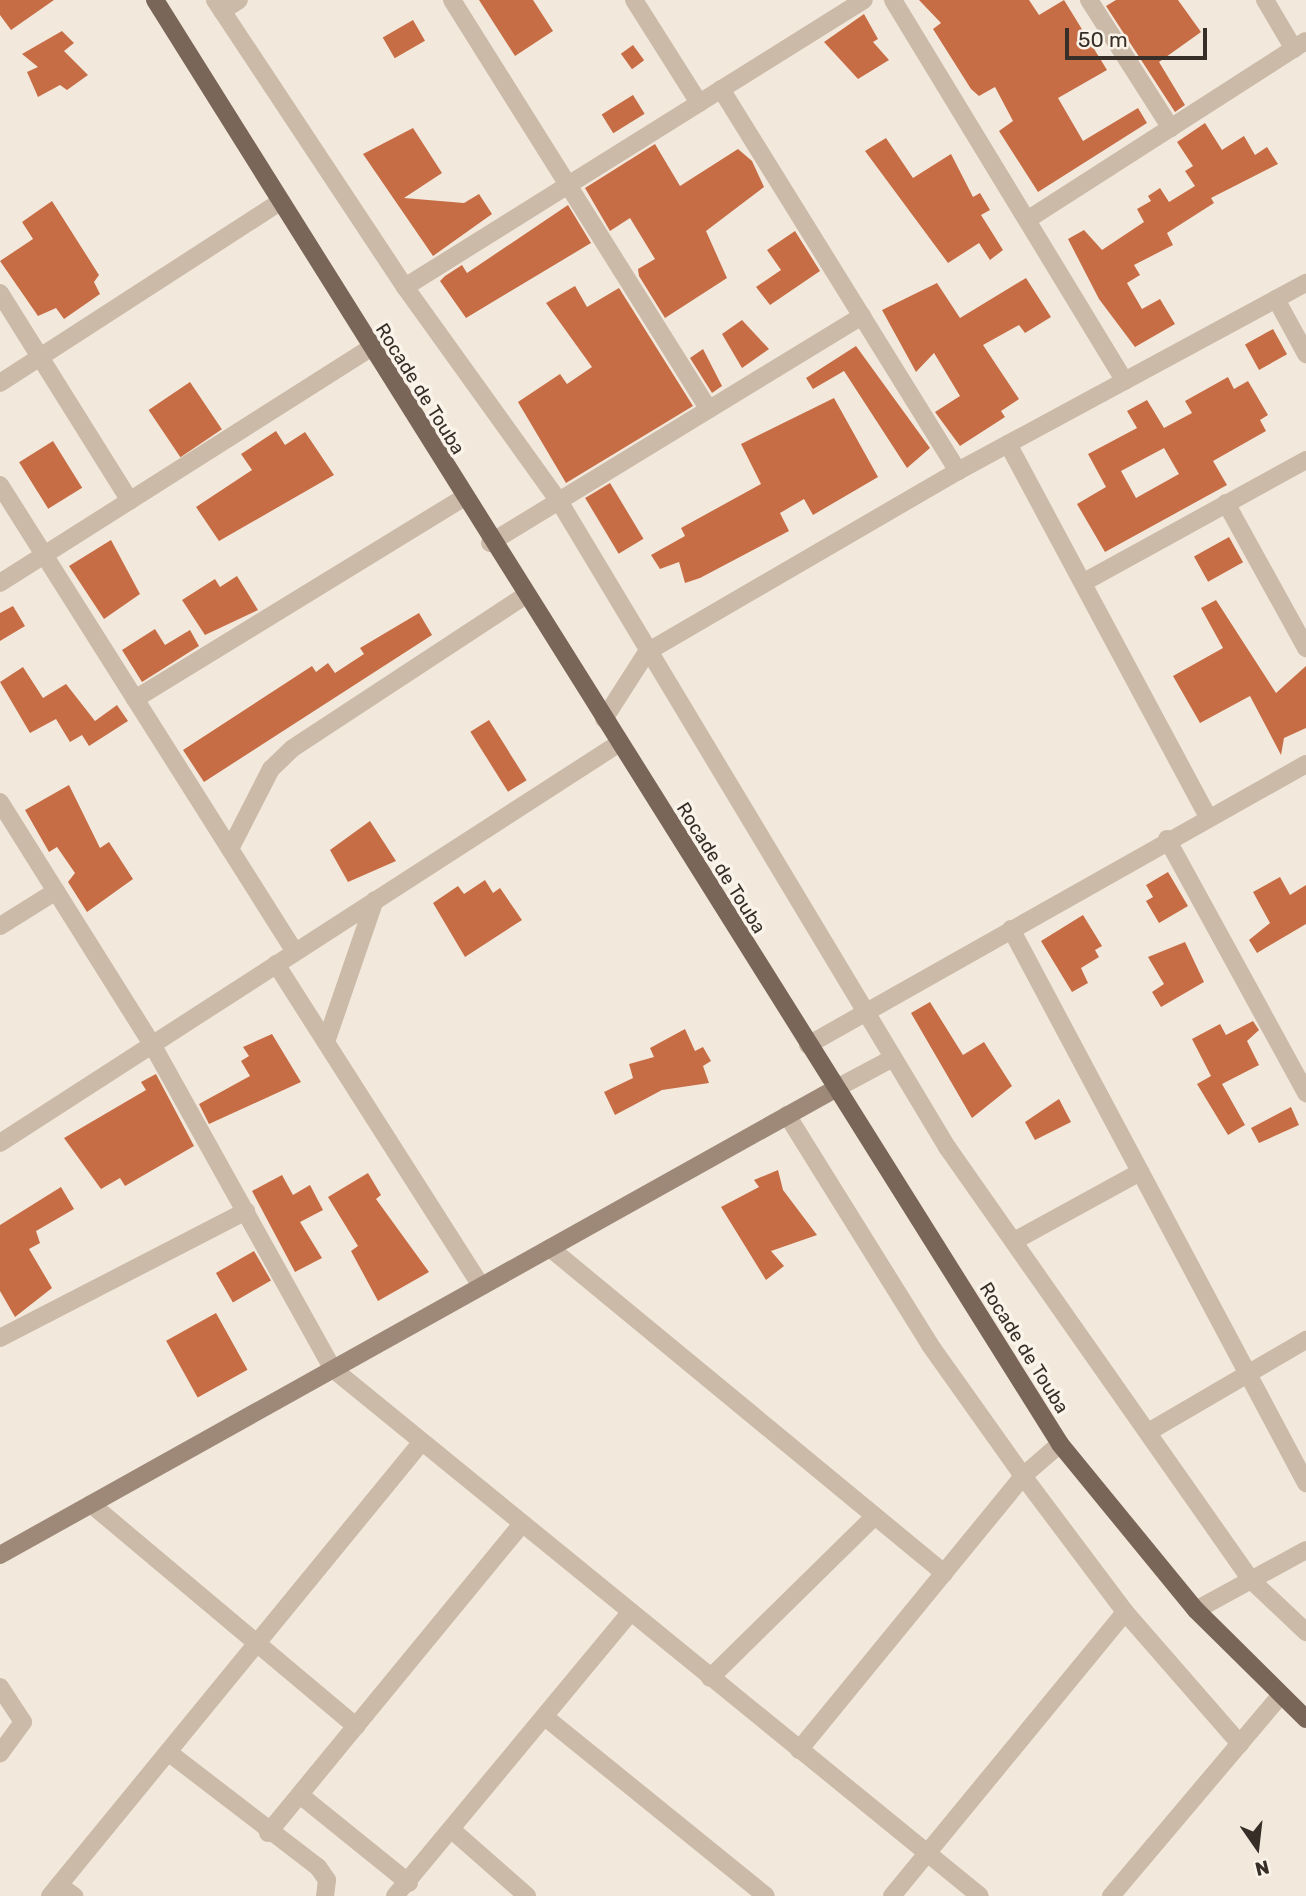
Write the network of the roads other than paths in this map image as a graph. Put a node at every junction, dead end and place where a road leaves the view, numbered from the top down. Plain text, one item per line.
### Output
1 (155, 0) edge
2 (239, 0) edge
3 (452, 0) edge
4 (634, 0) edge
5 (864, 0) edge
6 (893, 0) edge
7 (1089, 0) edge
8 (1265, 0) edge
9 (219, 5) edge
10 (1300, 45) edge
11 (721, 89) junction
12 (699, 103) junction
13 (1171, 128) junction
14 (569, 185) junction
15 (278, 203) junction
16 (1027, 220) junction
17 (1306, 283) edge
18 (405, 287) junction
19 (0, 293) edge
20 (1276, 299) junction
21 (862, 316) junction
22 (370, 348) junction
23 (1306, 354) edge
24 (40, 357) junction
25 (1125, 381) junction
26 (0, 383) edge
27 (709, 410) junction
28 (1008, 444) junction
29 (1306, 460) edge
30 (958, 471) junction
31 (0, 485) edge
32 (463, 498) junction
33 (130, 501) junction
34 (559, 501) junction
35 (1226, 503) junction
36 (491, 543) junction
37 (44, 555) junction
38 (1086, 581) junction
39 (0, 583) edge
40 (524, 596) junction
41 (1306, 648) edge
42 (647, 652) junction
43 (135, 699) junction
44 (604, 719) junction
45 (618, 744) junction
46 (1306, 764) edge
47 (0, 802) edge
48 (1208, 817) junction
49 (1167, 839) junction
50 (230, 849) junction
51 (56, 891) junction
52 (375, 900) junction
53 (0, 926) edge
54 (1010, 929) junction
55 (295, 952) junction
56 (276, 964) junction
57 (866, 1012) junction
58 (326, 1042) junction
59 (808, 1045) junction
60 (153, 1046) junction
61 (893, 1058) junction
62 (835, 1088) junction
63 (1306, 1093) edge
64 (787, 1115) junction
65 (0, 1143) edge
66 (1140, 1172) junction
67 (246, 1211) junction
68 (1014, 1241) junction
69 (550, 1248) junction
70 (481, 1286) junction
71 (0, 1338) edge
72 (1306, 1340) edge
73 (333, 1369) junction
74 (1247, 1372) junction
75 (1150, 1431) junction
76 (420, 1444) junction
77 (1060, 1444) junction
78 (1023, 1476) junction
79 (1306, 1483) edge
80 (91, 1504) junction
81 (875, 1516) junction
82 (521, 1525) junction
83 (1306, 1550) edge
84 (0, 1555) edge
85 (944, 1573) junction
86 (1251, 1580) junction
87 (1196, 1610) junction
88 (1125, 1612) junction
89 (630, 1613) junction
90 (1306, 1632) edge
91 (255, 1645) junction
92 (710, 1678) junction
93 (0, 1687) edge
94 (1280, 1696) junction
95 (545, 1717) junction
96 (1306, 1719) edge
97 (356, 1726) junction
98 (1240, 1744) junction
99 (799, 1750) junction
100 (168, 1752) junction
101 (0, 1754) edge
102 (300, 1795) junction
103 (453, 1830) junction
104 (268, 1833) junction
105 (927, 1853) junction
106 (409, 1883) junction
107 (61, 1892) edge
108 (325, 1896) edge
109 (395, 1896) edge
110 (527, 1896) edge
111 (766, 1896) edge
112 (892, 1896) edge
113 (979, 1896) edge
114 (1111, 1896) edge

1 - 15 main road, Rocade de Touba
2 - 9 street
3 - 14 street
4 - 12 street
5 - 11 street
6 - 16 street
7 - 13 street
8 - 10 street
9 - 18 street
10 - 13 street
11 - 12 street
11 - 21 street
12 - 14 street
13 - 16 street
14 - 18 street
14 - 27 street
15 - 22 main road, Rocade de Touba
15 - 24 street
16 - 25 street
17 - 20 street
18 - 34 street
19 - 24 street
20 - 23 street
20 - 25 street
21 - 27 street
21 - 30 street
22 - 32 main road, Rocade de Touba
22 - 33 street
24 - 26 street
24 - 33 street
25 - 28 street
27 - 34 street
28 - 30 street
28 - 38 street
29 - 35 street
30 - 42 street
31 - 37 street
32 - 36 main road, Rocade de Touba
32 - 43 street
33 - 37 street
34 - 36 street
34 - 42 street
35 - 38 street
35 - 41 street
36 - 40 main road, Rocade de Touba
37 - 39 street
37 - 43 street
38 - 48 street
40 - 44 main road, Rocade de Touba
40 - 50 street
42 - 44 street
42 - 57 street
43 - 50 street
44 - 45 main road, Rocade de Touba
45 - 52 street
45 - 59 main road, Rocade de Touba
46 - 48 street
47 - 51 street
48 - 49 street
49 - 54 street
49 - 63 street
50 - 55 street
51 - 53 street
51 - 60 street
52 - 55 street
52 - 58 street
54 - 57 street
54 - 66 street
55 - 56 street
56 - 58 street
56 - 60 street
57 - 59 street
57 - 61 street
58 - 70 street
59 - 62 main road, Rocade de Touba
60 - 65 street
60 - 67 street
61 - 62 street
61 - 68 street
62 - 64 main road
62 - 77 main road, Rocade de Touba
64 - 69 main road
64 - 78 street
66 - 68 street
66 - 74 street
67 - 71 street
67 - 73 street
68 - 75 street
69 - 70 main road
69 - 81 street
70 - 73 main road
72 - 74 street
73 - 76 street
73 - 80 main road
74 - 75 street
74 - 79 street
75 - 86 street
76 - 82 street
76 - 91 street
77 - 78 street
77 - 87 main road, Rocade de Touba
78 - 85 street
78 - 88 street
80 - 84 main road
80 - 91 street
81 - 85 street
81 - 92 street
82 - 89 street
82 - 97 street
83 - 86 street
85 - 99 street
86 - 87 street
86 - 90 street
87 - 94 main road, Rocade de Touba
88 - 98 street
88 - 105 street
89 - 92 street
89 - 95 street
91 - 97 street
91 - 100 street
92 - 99 street
93 - 101 street
94 - 96 main road, Rocade de Touba
94 - 98 street
95 - 103 street
95 - 111 street
97 - 102 street
98 - 114 street
99 - 105 street
100 - 104 street
100 - 107 street
102 - 104 street
102 - 106 street
103 - 106 street
103 - 110 street
104 - 108 street
105 - 112 street
105 - 113 street
106 - 109 street

